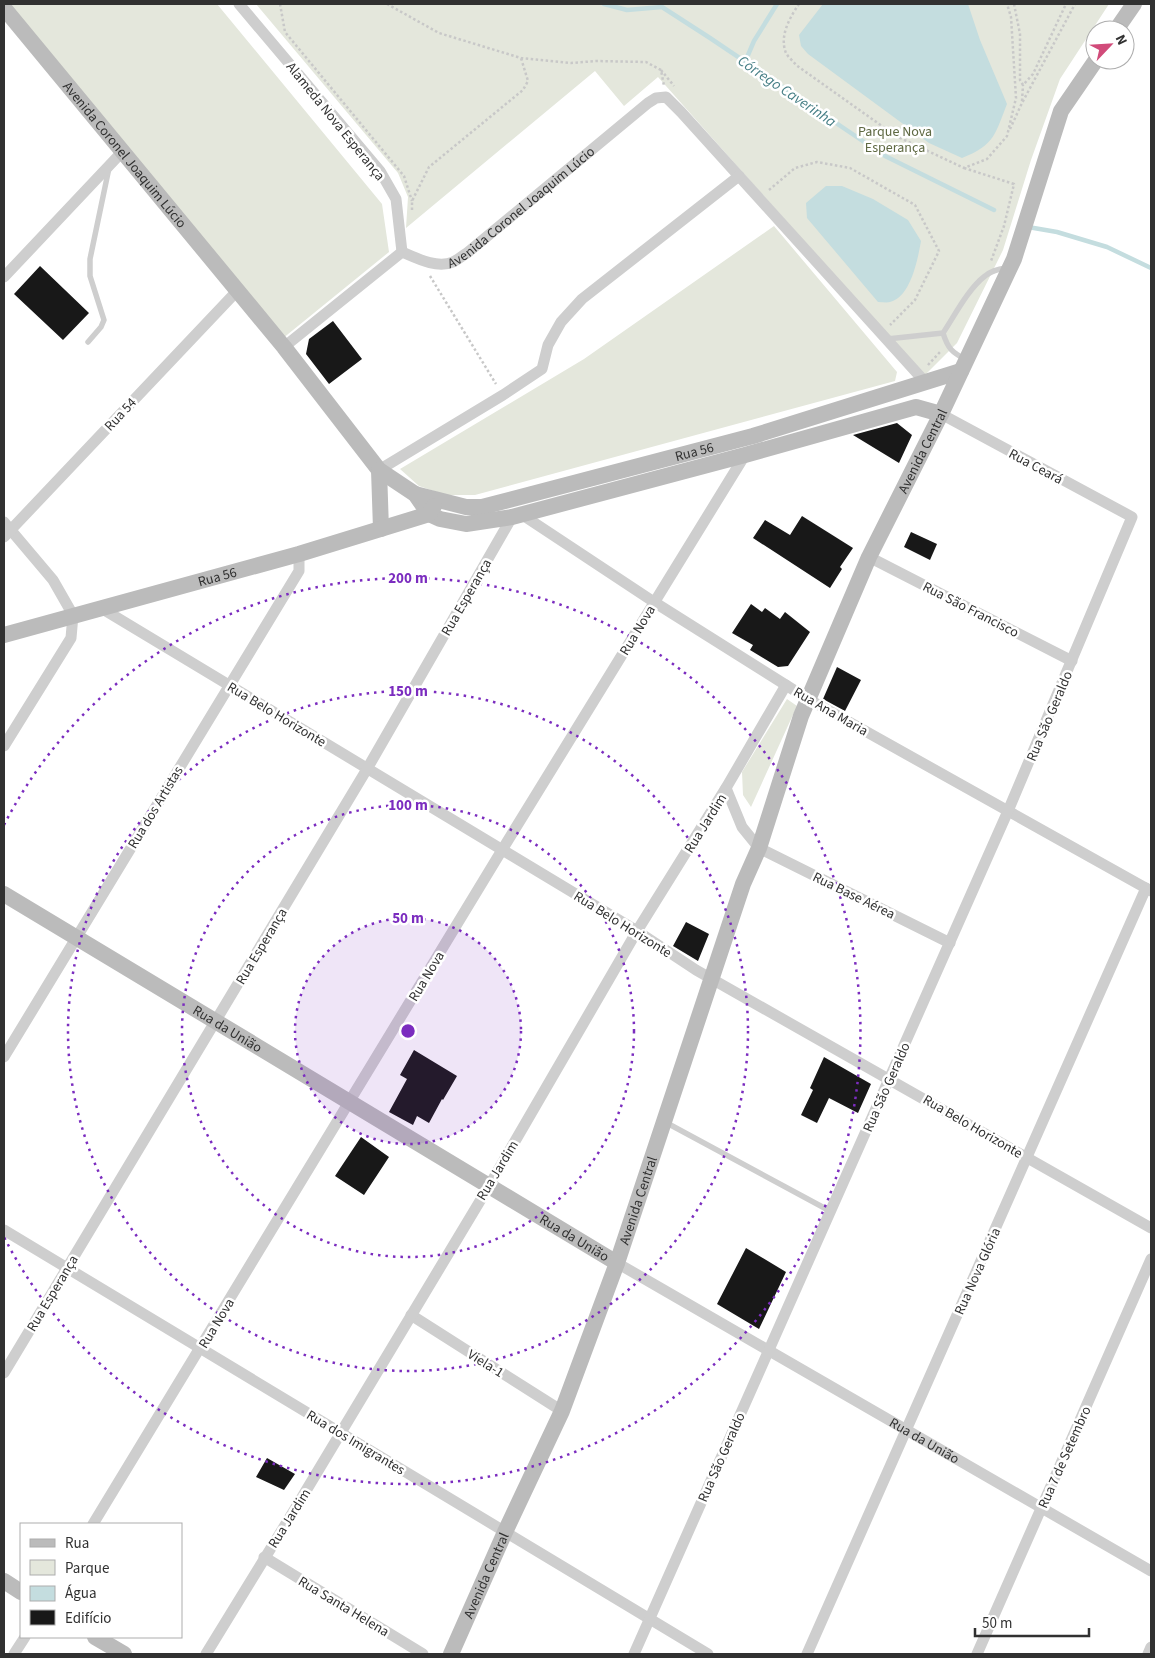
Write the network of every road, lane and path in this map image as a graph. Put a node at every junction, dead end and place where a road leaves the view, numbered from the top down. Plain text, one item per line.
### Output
1 (239, 4) edge
2 (280, 4) edge
3 (387, 4) edge
4 (799, 4) edge
5 (1007, 4) edge
6 (1014, 4) edge
7 (1066, 4) edge
8 (1075, 4) edge
9 (1134, 4) edge
10 (6, 15) edge
11 (1123, 20) edge
12 (521, 58) junction
13 (1089, 70) edge
14 (1023, 85) junction
15 (666, 97) junction
16 (1022, 104) junction
17 (1007, 136) junction
18 (122, 152) junction
19 (110, 164) junction
20 (964, 168) junction
21 (739, 176) junction
22 (768, 191) dead end
23 (412, 201) junction
24 (412, 211) dead end
25 (1004, 226) dead end
26 (402, 252) junction
27 (420, 259) junction
28 (1012, 263) junction
29 (4, 277) edge
30 (237, 290) junction
31 (943, 333) junction
32 (884, 336) junction
33 (88, 342) dead end
34 (284, 347) junction
35 (964, 366) junction
36 (926, 383) junction
37 (503, 395) junction
38 (941, 414) junction
39 (745, 455) junction
40 (379, 470) junction
41 (434, 507) junction
42 (517, 515) junction
43 (1132, 517) joint
44 (380, 529) junction
45 (6, 530) edge
46 (298, 554) junction
47 (869, 557) junction
48 (654, 602) junction
49 (101, 608) junction
50 (73, 615) junction
51 (4, 635) edge
52 (1072, 661) junction
53 (229, 685) junction
54 (786, 685) junction
55 (808, 699) junction
56 (4, 746) edge
57 (367, 769) junction
58 (726, 788) junction
59 (1008, 811) junction
60 (758, 848) junction
61 (502, 850) junction
62 (1149, 889) edge
63 (4, 894) edge
64 (637, 931) junction
65 (76, 937) junction
66 (950, 943) junction
67 (712, 979) junction
68 (216, 1021) junction
69 (4, 1057) edge
70 (889, 1078) junction
71 (350, 1102) junction
72 (664, 1122) junction
73 (1027, 1157) junction
74 (489, 1186) junction
75 (830, 1211) junction
76 (1151, 1228) edge
77 (4, 1230) edge
78 (1151, 1259) edge
79 (617, 1263) junction
80 (67, 1268) junction
81 (410, 1315) junction
82 (201, 1349) junction
83 (769, 1350) junction
84 (4, 1373) edge
85 (562, 1410) junction
86 (907, 1429) junction
87 (340, 1433) junction
88 (1042, 1507) junction
89 (94, 1523) edge
90 (505, 1532) junction
91 (264, 1557) junction
92 (1151, 1571) edge
93 (4, 1581) edge
94 (20, 1591) edge
95 (649, 1619) junction
96 (24, 1638) edge
97 (97, 1638) edge
98 (1151, 1647) edge
99 (14, 1654) edge
100 (124, 1654) edge
101 (206, 1654) edge
102 (423, 1654) edge
103 (451, 1654) edge
104 (634, 1654) edge
105 (708, 1654) edge
106 (807, 1654) edge
107 (977, 1654) edge
108 (1148, 1654) edge

1 - 26 street, Alameda Nova Esperança
2 - 23 path
3 - 12 path
4 - 20 path
5 - 17 path
6 - 14 path
7 - 14 path
8 - 16 path
9 - 11 street
10 - 18 street, Avenida Coronel Joaquim Lúcio
12 - 15 path
12 - 23 path
13 - 28 street, Avenida Central
14 - 16 path
15 - 21 street
15 - 27 street, Avenida Coronel Joaquim Lúcio
16 - 17 path
17 - 20 path
18 - 19 street
18 - 30 street, Avenida Coronel Joaquim Lúcio
19 - 29 street
19 - 33 lane
20 - 25 path
21 - 32 street
21 - 37 street
22 - 32 path
23 - 24 path
26 - 27 street, Avenida Coronel Joaquim Lúcio
26 - 34 street
27 - 37 path
28 - 31 lane
28 - 35 street, Avenida Central
30 - 34 street, Avenida Coronel Joaquim Lúcio
30 - 45 street, Rua 54
31 - 32 lane
31 - 35 lane
32 - 36 street
34 - 40 street, Avenida Coronel Joaquim Lúcio
35 - 36 street, Rua 56
35 - 38 street, Avenida Central
36 - 41 street, Rua 56
37 - 40 street
38 - 39 street, Rua 56
38 - 43 street, Rua Ceará
38 - 47 street, Avenida Central
39 - 42 street, Rua 56
39 - 48 street, Rua Nova
40 - 41 street, Avenida Coronel Joaquim Lúcio
40 - 44 street
41 - 42 street, Rua 56
41 - 44 street, Rua 56
42 - 48 street, Rua Ana Maria
42 - 57 street, Rua Esperança
43 - 52 street, Rua São Geraldo
44 - 46 street, Rua 56
45 - 50 street
46 - 49 street, Rua 56
46 - 53 street, Rua dos Artistas
47 - 52 street, Rua São Francisco
47 - 55 street, Avenida Central
48 - 54 street, Rua Ana Maria
48 - 61 street, Rua Nova
49 - 50 street, Rua 56
49 - 53 street, Rua Belo Horizonte
50 - 51 street, Rua 56
50 - 56 street
52 - 59 street, Rua São Geraldo
53 - 57 street, Rua Belo Horizonte
53 - 65 street, Rua dos Artistas
54 - 55 street, Rua Ana Maria
54 - 58 street, Rua Jardim
55 - 59 street, Rua Ana Maria
55 - 60 street, Avenida Central
57 - 61 street, Rua Belo Horizonte
57 - 68 street, Rua Esperança
58 - 60 street
58 - 64 street, Rua Jardim
59 - 62 street, Rua Ana Maria
59 - 66 street, Rua São Geraldo
60 - 66 street, Rua Base Aérea
60 - 67 street, Avenida Central
61 - 64 street, Rua Belo Horizonte
61 - 71 street, Rua Nova
62 - 73 street, Rua Nova Glória
63 - 65 street, Rua da União
64 - 67 street, Rua Belo Horizonte
64 - 74 street, Rua Jardim
65 - 68 street, Rua da União
65 - 69 street, Rua dos Artistas
66 - 70 street, Rua São Geraldo
67 - 70 street, Rua Belo Horizonte
67 - 72 street, Avenida Central
68 - 71 street, Rua da União
68 - 80 street, Rua Esperança
70 - 73 street, Rua Belo Horizonte
70 - 75 street, Rua São Geraldo
71 - 74 street, Rua da União
71 - 82 street, Rua Nova
72 - 75 lane
72 - 79 street, Avenida Central
73 - 76 street, Rua Belo Horizonte
73 - 86 street, Rua Nova Glória
74 - 79 street, Rua da União
74 - 81 street, Rua Jardim
75 - 83 street, Rua São Geraldo
77 - 80 street, Rua dos Imigrantes
78 - 88 street, Rua 7 de Setembro
79 - 83 street, Rua da União
79 - 85 street, Avenida Central
80 - 82 street, Rua dos Imigrantes
80 - 84 street, Rua Esperança
81 - 85 street, Viela-1
81 - 87 street, Rua Jardim
82 - 87 street, Rua dos Imigrantes
82 - 89 street, Rua Nova
83 - 86 street, Rua da União
83 - 95 street, Rua São Geraldo
85 - 90 street, Avenida Central
86 - 88 street, Rua da União
86 - 106 street, Rua Nova Glória
87 - 90 street, Rua dos Imigrantes
87 - 91 street, Rua Jardim
88 - 92 street, Rua da União
88 - 107 street, Rua 7 de Setembro
90 - 95 street, Rua dos Imigrantes
90 - 103 street, Avenida Central
91 - 101 street, Rua Jardim
91 - 102 street, Rua Santa Helena
93 - 94 street
95 - 104 street, Rua São Geraldo
95 - 105 street, Rua dos Imigrantes
96 - 99 street
97 - 100 street
98 - 108 street

